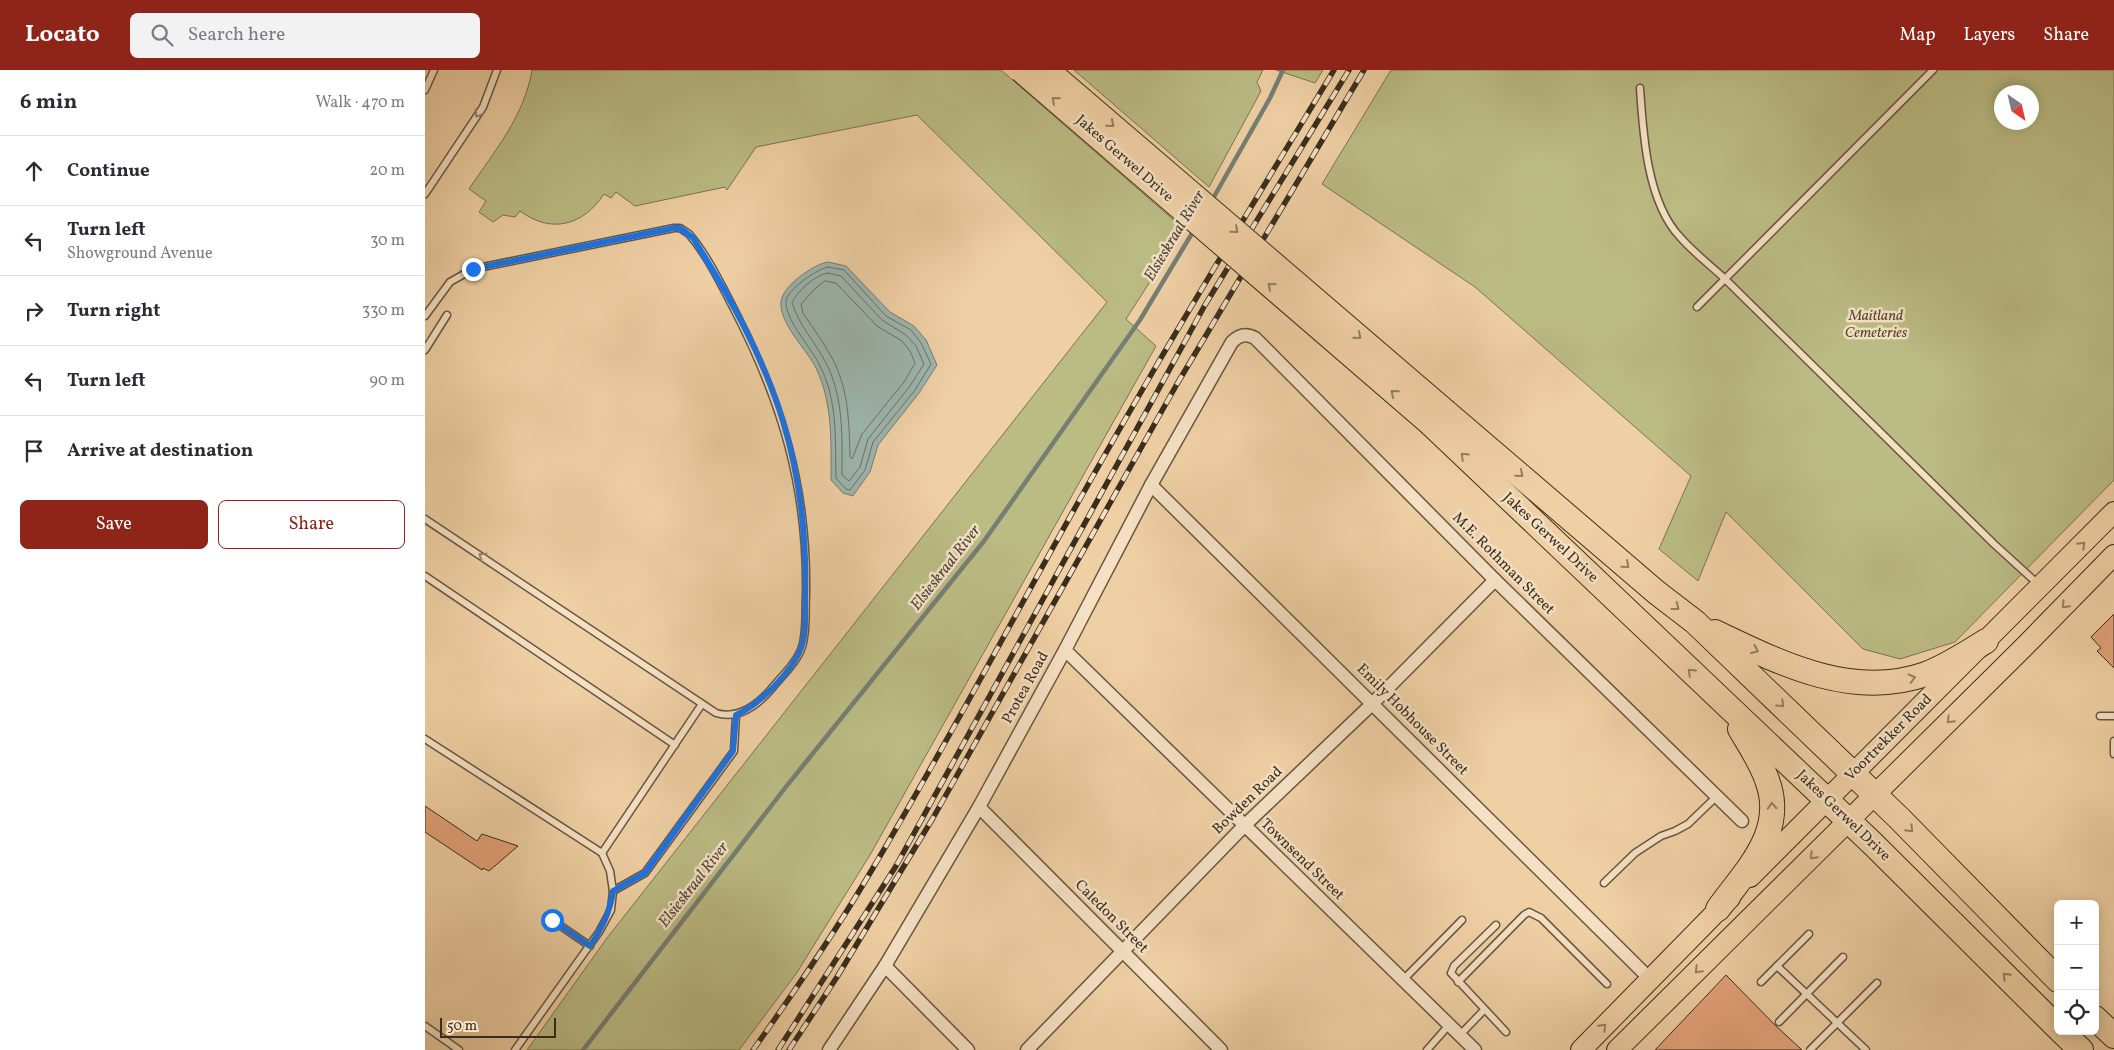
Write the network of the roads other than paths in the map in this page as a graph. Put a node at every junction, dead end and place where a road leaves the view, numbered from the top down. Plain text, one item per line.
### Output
1 (434, 70) edge
2 (497, 70) edge
3 (1021, 70) edge
4 (1047, 70) edge
5 (1933, 70) edge
6 (1640, 88) dead end
7 (425, 90) edge
8 (425, 194) edge
9 (1725, 279) junction
10 (1697, 307) dead end
11 (447, 315) dead end
12 (425, 316) edge
13 (1240, 336) joint
14 (425, 350) edge
15 (1439, 418) junction
16 (1151, 485) junction
17 (2114, 512) edge
18 (425, 519) edge
19 (2114, 555) edge
20 (425, 576) edge
21 (1495, 580) junction
22 (2041, 586) junction
23 (1695, 622) junction
24 (1986, 641) junction
25 (1065, 650) junction
26 (702, 704) junction
27 (1372, 704) junction
28 (1726, 706) junction
29 (736, 715) junction
30 (2099, 716) dead end
31 (2114, 716) edge
32 (425, 739) edge
33 (2114, 741) edge
34 (675, 744) junction
35 (2114, 754) edge
36 (1853, 773) junction
37 (1875, 795) junction
38 (1717, 796) junction
39 (1827, 800) junction
40 (979, 807) junction
41 (1742, 821) dead end
42 (1848, 822) junction
43 (1244, 826) junction
44 (602, 853) junction
45 (1604, 883) dead end
46 (613, 891) junction
47 (1719, 909) junction
48 (552, 920) dead end
49 (1462, 920) dead end
50 (1496, 925) dead end
51 (1809, 934) dead end
52 (590, 946) junction
53 (1122, 951) junction
54 (1843, 957) dead end
55 (885, 966) junction
56 (1777, 966) junction
57 (2054, 976) edge
58 (1650, 979) junction
59 (1403, 980) junction
60 (1457, 982) junction
61 (1761, 982) dead end
62 (1877, 983) dead end
63 (1607, 984) dead end
64 (1807, 994) junction
65 (1484, 1010) junction
66 (1779, 1022) dead end
67 (1837, 1022) junction
68 (2099, 1022) edge
69 (2054, 1024) edge
70 (1449, 1025) junction
71 (425, 1026) edge
72 (1506, 1032) dead end
73 (1460, 1035) junction
74 (2065, 1035) edge
75 (2114, 1036) edge
76 (459, 1050) edge
77 (515, 1050) edge
78 (829, 1050) edge
79 (968, 1050) edge
80 (1027, 1050) edge
81 (1221, 1050) edge
82 (1427, 1050) edge
83 (1475, 1050) edge
84 (1581, 1050) edge
85 (1617, 1050) edge
86 (1810, 1050) edge
87 (1865, 1050) edge
88 (2081, 1050) edge

1 - 7 lane
2 -> 8 lane
15 -> 3 highway, Jakes Gerwel Drive, bridge
4 -> 15 highway, Jakes Gerwel Drive, bridge
5 - 9 lane
6 - 9 lane
9 - 10 lane
9 - 22 lane
11 - 14 lane
12 - 29 lane
13 - 16 street, Protea Road
13 - 21 street, M.E. Rothman Street
15 -> 23 highway, Jakes Gerwel Drive
28 -> 15 highway, Jakes Gerwel Drive
16 - 25 street, Protea Road
16 - 27 street, Emily Hobhouse Street
22 -> 17 main road, Voortrekker Road
26 -> 18 lane
19 -> 37 main road, Voortrekker Road
20 - 34 lane
21 - 27 street, Bowden Road
21 - 38 street, M.E. Rothman Street
22 - 24 main road, Voortrekker Road
23 -> 24 highway
23 -> 36 highway, Jakes Gerwel Drive
24 - 36 main road, Voortrekker Road
25 - 40 street, Protea Road
25 - 43 street, Townsend Street
26 - 29 lane
26 - 34 lane
27 - 43 street, Bowden Road
27 - 58 street, Emily Hobhouse Street
28 - 39 highway, Jakes Gerwel Drive
47 -> 28 highway
29 - 46 lane
30 - 31 lane
32 - 44 lane
33 - 35 lane
34 - 44 lane
36 - 37 highway, Jakes Gerwel Drive
36 - 39 main road, Voortrekker Road
37 - 42 main road, Voortrekker Road
37 -> 57 highway, Jakes Gerwel Drive
38 - 41 street, M.E. Rothman Street
38 - 45 lane
39 - 42 highway, Jakes Gerwel Drive
39 - 47 main road, Voortrekker Road
40 - 53 street, Caledon Street
40 - 55 street, Protea Road
69 -> 42 highway, Jakes Gerwel Drive
42 -> 85 main road, Voortrekker Road
43 - 53 street, Bowden Road
43 - 59 street, Townsend Street
44 - 46 lane
46 - 52 lane
47 - 58 main road, Voortrekker Road
48 - 52 lane
49 - 59 lane
50 - 60 lane
51 - 56 lane
52 - 77 lane
53 - 80 street, Bowden Road
53 - 81 street, Caledon Street
54 - 64 lane
55 - 78 street, Protea Road
55 - 79 street
56 - 61 lane
56 - 64 lane
84 -> 58 main road, Voortrekker Road
59 - 70 street, Townsend Street
60 - 63 lane
60 - 65 lane
62 - 67 lane
64 - 66 lane
64 - 67 lane
65 - 72 lane
65 - 73 lane
67 - 86 lane
67 - 87 lane
68 - 75 highway
70 - 73 street, Townsend Street
70 - 82 lane
71 - 76 lane
73 - 83 street, Townsend Street
74 - 88 highway

